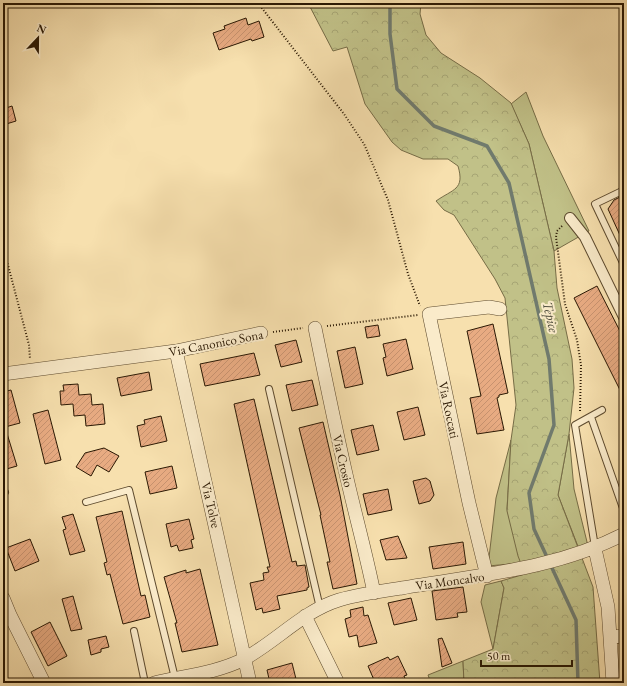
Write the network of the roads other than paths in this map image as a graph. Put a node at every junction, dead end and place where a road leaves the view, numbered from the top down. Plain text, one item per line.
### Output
1 (624, 190) edge
2 (570, 218) road end
3 (624, 265) edge
4 (500, 309) dead end
5 (624, 317) edge
6 (315, 328) road end
7 (261, 333) road end
8 (176, 351) junction
9 (3, 374) edge
10 (269, 388) dead end
11 (602, 410) dead end
12 (591, 417) junction
13 (86, 502) dead end
14 (624, 511) edge
15 (624, 534) edge
16 (591, 550) junction
17 (487, 576) junction
18 (374, 592) junction
19 (3, 598) edge
20 (320, 608) junction
21 (305, 616) junction
22 (134, 631) dead end
23 (618, 636) edge
24 (245, 658) junction
25 (175, 678) junction
26 (39, 681) edge
27 (145, 683) edge
28 (154, 683) edge
29 (250, 683) edge
30 (338, 683) edge
31 (613, 683) edge

1 - 3 lane
2 - 5 street
4 - 17 street, Via Roccati
6 - 18 street, Via Crosio
7 - 8 street, Via Canonico Sona
8 - 9 street, Via Canonico Sona
8 - 24 street, Via Tolve
10 - 20 lane
11 - 12 lane
12 - 14 lane
12 - 16 lane
13 - 25 lane
15 - 16 street, Via Moncalvo
16 - 17 street, Via Moncalvo
16 - 23 street
17 - 18 street, Via Moncalvo
18 - 20 street, Via Moncalvo
19 - 26 street
20 - 21 street, Via Moncalvo
21 - 24 street, Via Moncalvo
21 - 30 street
22 - 27 lane
23 - 31 street
24 - 25 street, Via Moncalvo
24 - 29 street, Via Tolve
25 - 28 street, Via Moncalvo

